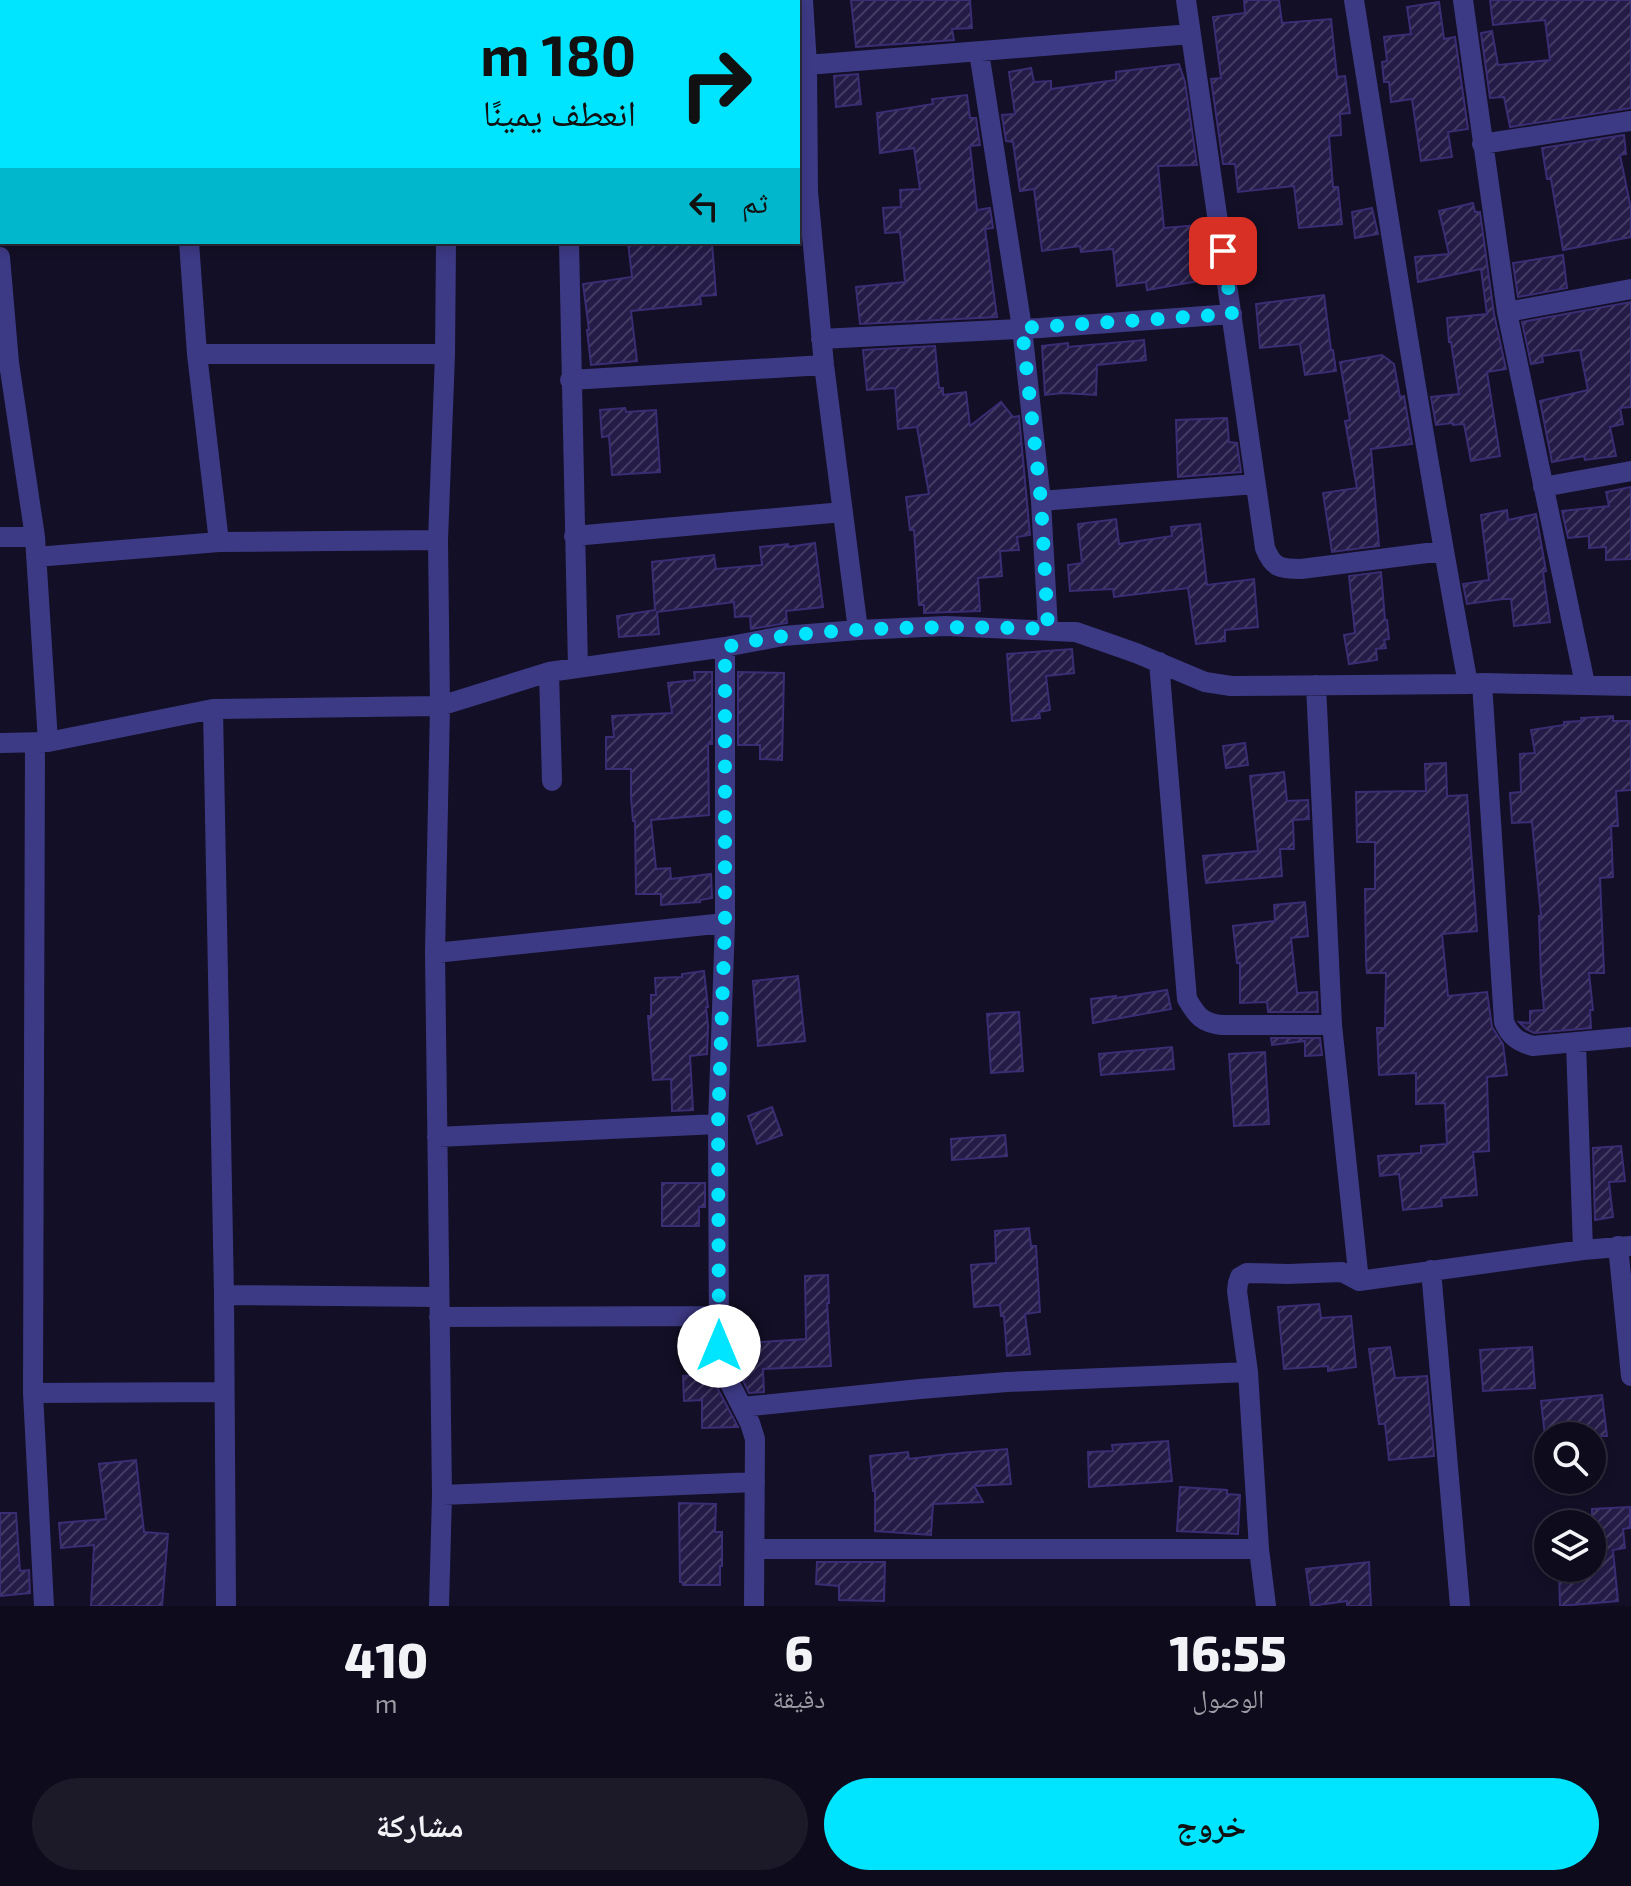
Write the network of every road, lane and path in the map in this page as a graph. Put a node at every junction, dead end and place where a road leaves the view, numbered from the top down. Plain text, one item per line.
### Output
1 (803, 0) edge
2 (1186, 0) edge
3 (1354, 0) edge
4 (1463, 0) edge
5 (802, 30) edge
6 (1191, 34) junction
7 (979, 52) junction
8 (807, 65) junction
9 (1631, 121) edge
10 (1482, 144) junction
11 (803, 192) edge
12 (189, 244) edge
13 (446, 244) edge
14 (569, 244) edge
15 (0, 257) edge
16 (1631, 289) edge
17 (1507, 312) junction
18 (1232, 314) junction
19 (1022, 328) junction
20 (821, 339) junction
21 (197, 354) junction
22 (445, 354) junction
23 (4, 363) edge
24 (824, 365) junction
25 (570, 380) junction
26 (1631, 471) edge
27 (1255, 484) junction
28 (1543, 487) junction
29 (1041, 501) junction
30 (843, 512) junction
31 (574, 536) junction
32 (0, 537) edge
33 (438, 540) junction
34 (219, 542) junction
35 (35, 547) junction
36 (1443, 551) junction
37 (1048, 629) junction
38 (858, 630) junction
39 (725, 647) junction
40 (1159, 662) junction
41 (578, 668) junction
42 (549, 672) junction
43 (1475, 684) junction
44 (1585, 684) junction
45 (1316, 685) junction
46 (1631, 686) edge
47 (440, 706) junction
48 (213, 709) junction
49 (41, 742) junction
50 (0, 743) edge
51 (552, 781) dead end
52 (725, 923) junction
53 (435, 953) junction
54 (1332, 1025) junction
55 (1631, 1037) edge
56 (1576, 1043) junction
57 (718, 1124) junction
58 (437, 1137) junction
59 (1624, 1246) edge
60 (1583, 1250) junction
61 (1431, 1270) junction
62 (1359, 1281) junction
63 (224, 1295) junction
64 (439, 1307) junction
65 (718, 1316) junction
66 (1248, 1372) junction
67 (1631, 1376) edge
68 (224, 1392) junction
69 (33, 1393) junction
70 (742, 1407) junction
71 (755, 1482) junction
72 (442, 1495) junction
73 (755, 1549) junction
74 (1259, 1549) junction
75 (44, 1606) edge
76 (226, 1606) edge
77 (439, 1606) edge
78 (754, 1606) edge
79 (1266, 1606) edge
80 (1460, 1606) edge

1 - 5 street
2 - 6 street
3 - 36 street
4 - 10 street
5 - 8 street
6 - 7 street
6 - 18 street
7 - 8 street
7 - 19 street
8 - 11 street
9 - 10 street
10 - 17 street
11 - 20 street
12 - 21 street
13 - 22 street
14 - 25 street
15 - 23 street
16 - 17 street
17 - 28 street
18 - 19 street
18 - 27 street
19 - 20 street
19 - 29 street
20 - 24 street
21 - 22 street
21 - 34 street
22 - 33 street
23 - 35 street
24 - 25 street
24 - 30 street
25 - 31 street
26 - 28 street
27 - 29 street
27 - 36 street
28 - 44 street
29 - 37 street
30 - 31 street
30 - 38 street
31 - 41 street
32 - 35 street
33 - 34 street
33 - 47 street
34 - 35 street
35 - 49 street
36 - 43 street
37 - 38 street
37 - 40 street
38 - 39 street
39 - 41 street
39 - 52 street
40 - 45 street
40 - 54 street
41 - 42 street
42 - 47 street
42 - 51 street
43 - 44 street
43 - 45 street
43 - 56 street
44 - 46 street
45 - 54 street
47 - 48 street
47 - 53 street
48 - 49 street
48 - 63 street
49 - 50 street
49 - 69 street
52 - 53 street
52 - 57 street
53 - 58 street
54 - 62 street
55 - 56 street
56 - 60 street
57 - 58 street
57 - 65 street
58 - 64 street
59 - 60 street
59 - 67 street
60 - 61 street
61 - 62 street
61 - 80 street
62 - 66 street
63 - 64 street
63 - 68 street
64 - 65 street
64 - 72 street
65 - 70 street
66 - 70 street
66 - 74 street
68 - 69 street
68 - 76 street
69 - 75 street
70 - 71 street
71 - 72 street
71 - 73 street
72 - 77 street
73 - 74 street
73 - 78 street
74 - 79 street

